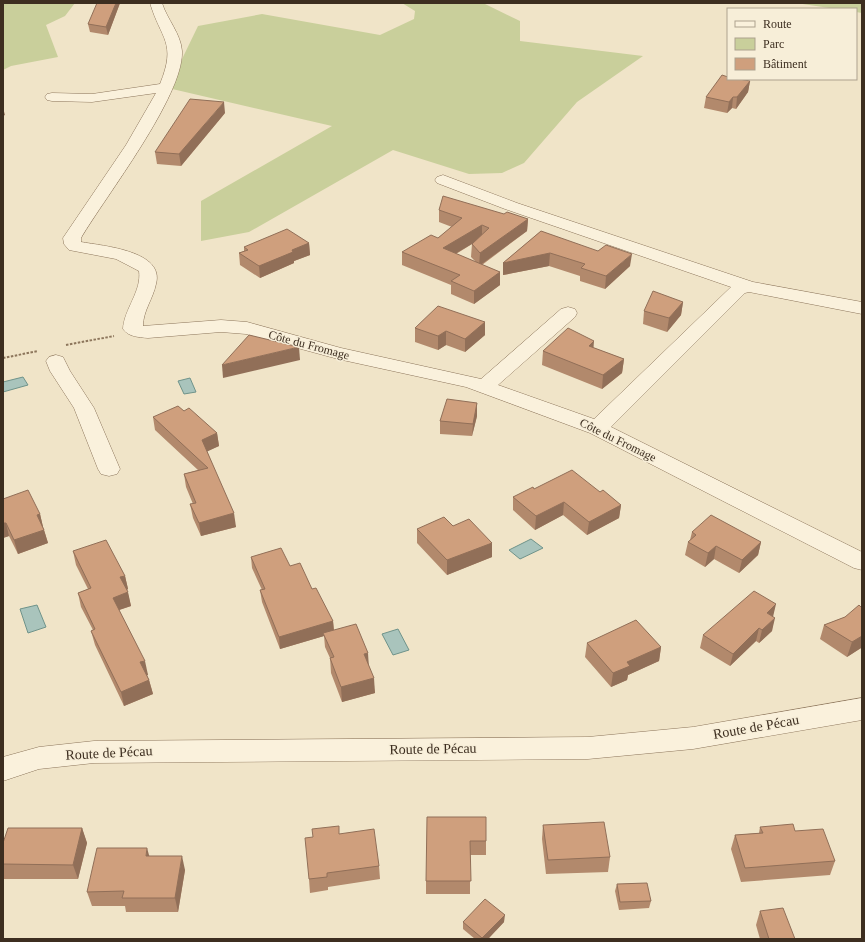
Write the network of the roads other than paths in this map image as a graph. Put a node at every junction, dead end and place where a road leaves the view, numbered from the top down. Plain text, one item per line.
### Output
1 (156, 3) edge
2 (165, 87) junction
3 (52, 97) dead end
4 (443, 180) dead end
5 (749, 287) junction
6 (862, 308) edge
7 (568, 313) dead end
8 (53, 352) road end
9 (485, 386) junction
10 (597, 428) junction
11 (109, 470) dead end
12 (862, 562) edge
13 (862, 709) edge
14 (3, 769) edge

1 - 2 street
2 - 3 street
2 - 9 street, Côte du Fromage
4 - 5 street
5 - 6 street
5 - 10 street
7 - 9 street
8 - 11 street
9 - 10 street, Côte du Fromage
10 - 12 street, Côte du Fromage
13 - 14 street, Route de Pécau

